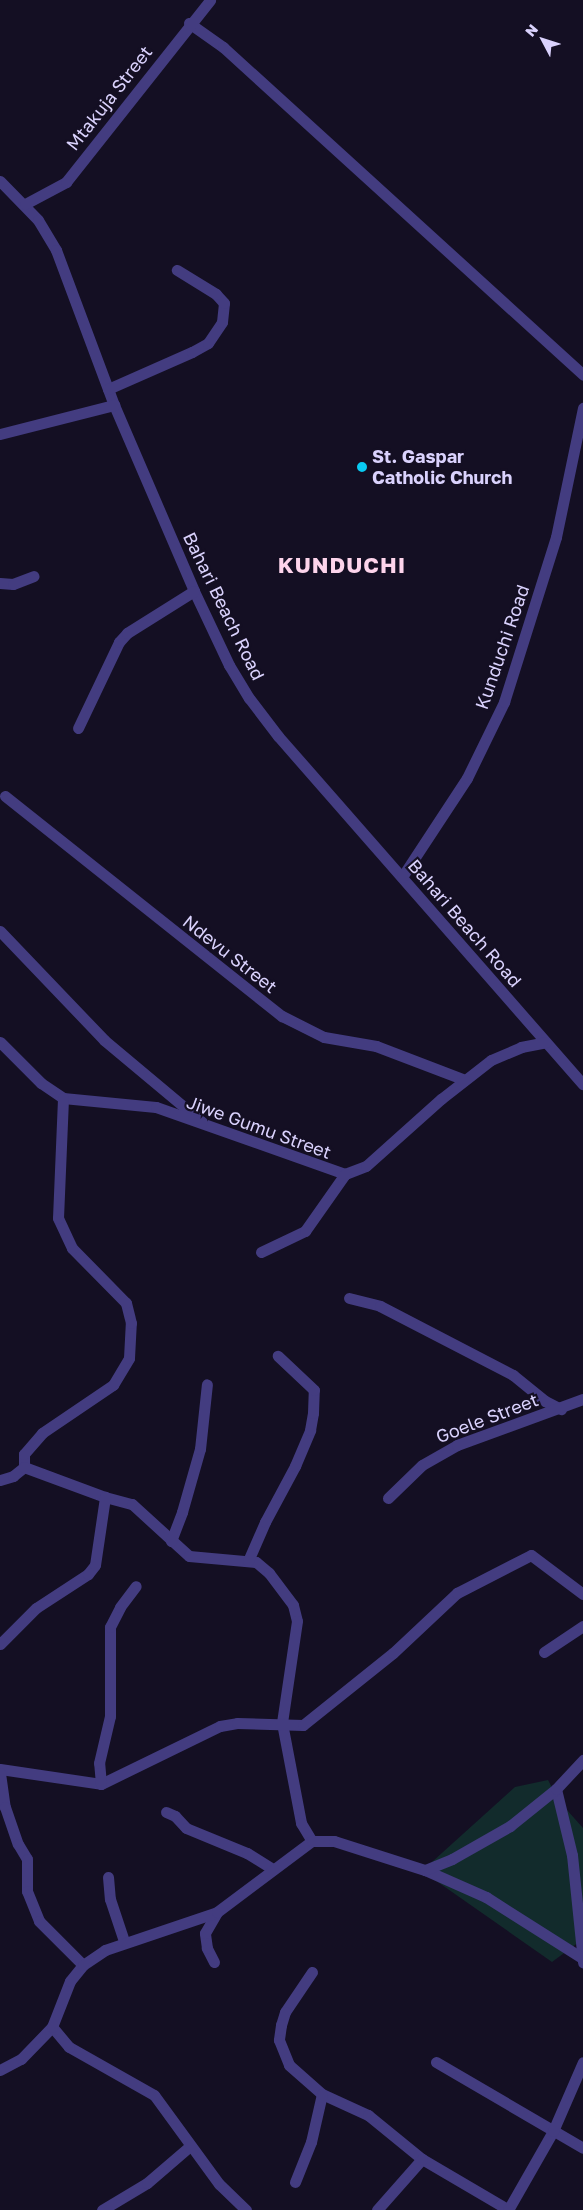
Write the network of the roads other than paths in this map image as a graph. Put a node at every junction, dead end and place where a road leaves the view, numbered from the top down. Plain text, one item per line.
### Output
1 (210, 0) edge
2 (189, 23) junction
3 (0, 181) edge
4 (25, 204) junction
5 (177, 270) dead end
6 (583, 375) edge
7 (108, 390) junction
8 (114, 405) junction
9 (583, 408) edge
10 (0, 434) edge
11 (34, 576) dead end
12 (0, 583) edge
13 (194, 591) junction
14 (78, 728) dead end
15 (6, 796) dead end
16 (402, 877) junction
17 (0, 930) edge
18 (546, 1042) junction
19 (2, 1046) edge
20 (465, 1080) junction
21 (583, 1085) edge
22 (64, 1098) junction
23 (209, 1128) junction
24 (345, 1174) junction
25 (260, 1252) dead end
26 (349, 1298) dead end
27 (278, 1356) dead end
28 (207, 1384) dead end
29 (583, 1399) edge
30 (561, 1409) junction
31 (24, 1467) junction
32 (0, 1480) edge
33 (105, 1498) junction
34 (388, 1498) dead end
35 (170, 1540) junction
36 (248, 1561) junction
37 (136, 1586) dead end
38 (583, 1594) edge
39 (583, 1626) edge
40 (0, 1644) edge
41 (544, 1652) dead end
42 (282, 1723) junction
43 (583, 1760) edge
44 (0, 1769) edge
45 (0, 1773) edge
46 (101, 1784) junction
47 (556, 1789) junction
48 (166, 1812) dead end
49 (312, 1841) junction
50 (273, 1869) junction
51 (425, 1870) junction
52 (108, 1877) dead end
53 (217, 1912) junction
54 (124, 1941) junction
55 (582, 1960) edge
56 (214, 1962) dead end
57 (84, 1965) junction
58 (312, 1972) dead end
59 (52, 2027) junction
60 (436, 2062) dead end
61 (583, 2062) edge
62 (0, 2070) edge
63 (322, 2094) junction
64 (553, 2131) junction
65 (190, 2146) junction
66 (583, 2148) edge
67 (422, 2159) junction
68 (295, 2182) dead end
69 (102, 2210) edge
70 (246, 2210) edge
71 (377, 2210) edge
72 (508, 2210) edge

1 - 2 street, Mtakuja Street
2 - 4 street, Mtakuja Street
2 - 6 street
3 - 4 street, Bahari Beach Road
4 - 7 street, Bahari Beach Road
5 - 7 street
7 - 8 street, Bahari Beach Road
8 - 10 street
8 - 13 street, Bahari Beach Road
9 - 16 street, Kunduchi Road
11 - 12 street
13 - 14 street
13 - 16 street, Bahari Beach Road
15 - 20 street, Ndevu Street
16 - 18 street, Bahari Beach Road
17 - 23 street
18 - 20 street, Jiwe Gumu Street
18 - 21 street, Bahari Beach Road
19 - 22 street, Jiwe Gumu Street
20 - 24 street, Jiwe Gumu Street
22 - 23 street, Jiwe Gumu Street
22 - 31 street
23 - 24 street, Jiwe Gumu Street
24 - 25 street
26 - 30 street
27 - 36 street
28 - 35 street
29 - 30 street, Goele Street
30 - 34 street, Goele Street
31 - 32 street
31 - 33 street
33 - 35 street
33 - 40 street
35 - 36 street
36 - 42 street
37 - 46 street
38 - 42 street
39 - 41 street
42 - 46 street
42 - 49 street
43 - 47 street
44 - 46 street
45 - 57 street
47 - 51 street
47 - 55 street
48 - 50 street
49 - 50 street
49 - 51 street
50 - 53 street
51 - 55 street
52 - 54 street
53 - 54 street
53 - 56 street
54 - 57 street
57 - 59 street
58 - 63 street
59 - 62 street
59 - 65 street
60 - 64 street
61 - 64 street
63 - 67 street
63 - 68 street
64 - 66 street
64 - 72 street
65 - 69 street
65 - 70 street
67 - 71 street
67 - 72 street

